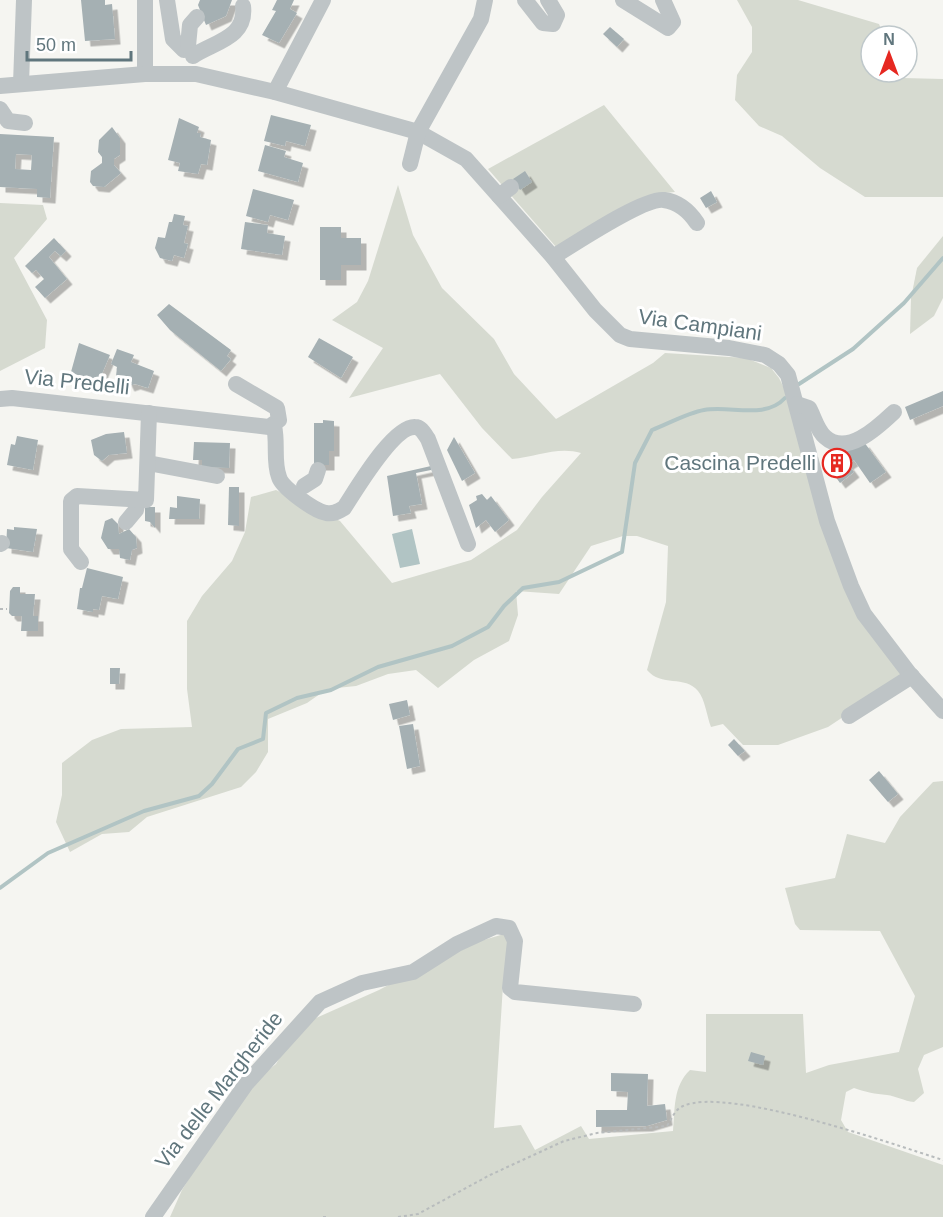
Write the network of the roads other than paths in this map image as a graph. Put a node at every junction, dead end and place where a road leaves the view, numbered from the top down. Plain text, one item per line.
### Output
1 (24, 0) edge
2 (145, 0) edge
3 (167, 0) edge
4 (323, 0) edge
5 (485, 0) edge
6 (525, 0) edge
7 (548, 0) edge
8 (623, 0) edge
9 (663, 0) edge
10 (243, 6) dead end
11 (197, 17) dead end
12 (189, 51) junction
13 (145, 74) junction
14 (196, 75) junction
15 (21, 84) junction
16 (0, 86) edge
17 (275, 92) junction
18 (0, 109) edge
19 (25, 123) dead end
20 (418, 132) junction
21 (410, 164) dead end
22 (697, 223) dead end
23 (553, 257) junction
24 (236, 384) dead end
25 (0, 399) edge
26 (797, 404) junction
27 (894, 412) dead end
28 (149, 413) junction
29 (274, 426) junction
30 (148, 463) junction
31 (318, 471) dead end
32 (217, 476) dead end
33 (299, 490) junction
34 (142, 500) junction
35 (126, 522) dead end
36 (468, 544) dead end
37 (81, 562) dead end
38 (912, 676) junction
39 (943, 711) edge
40 (849, 716) dead end
41 (633, 1004) dead end
42 (153, 1217) edge

1 - 15 street
2 - 13 street
3 - 12 street
4 - 17 street
5 - 20 street
6 - 7 street
8 - 9 street
10 - 12 street
11 - 12 street
12 - 14 street
13 - 14 street, Via Campiani
13 - 15 street, Via Campiani
14 - 17 street, Via Campiani
15 - 16 street, Via Campiani
17 - 20 street, Via Campiani
18 - 19 street
20 - 21 street
20 - 23 street, Via Campiani
22 - 23 street
23 - 26 street, Via Campiani
24 - 29 street
25 - 28 street, Via Predelli
26 - 27 street
26 - 38 street, Via Campiani
28 - 29 street, Via Predelli
28 - 30 street, Via Predelli
29 - 33 street
30 - 32 street
30 - 34 street, Via Predelli
31 - 33 street
33 - 36 street
34 - 35 street
34 - 37 street
38 - 39 street, Via Campiani
38 - 40 street
41 - 42 street, Via delle Margheride

